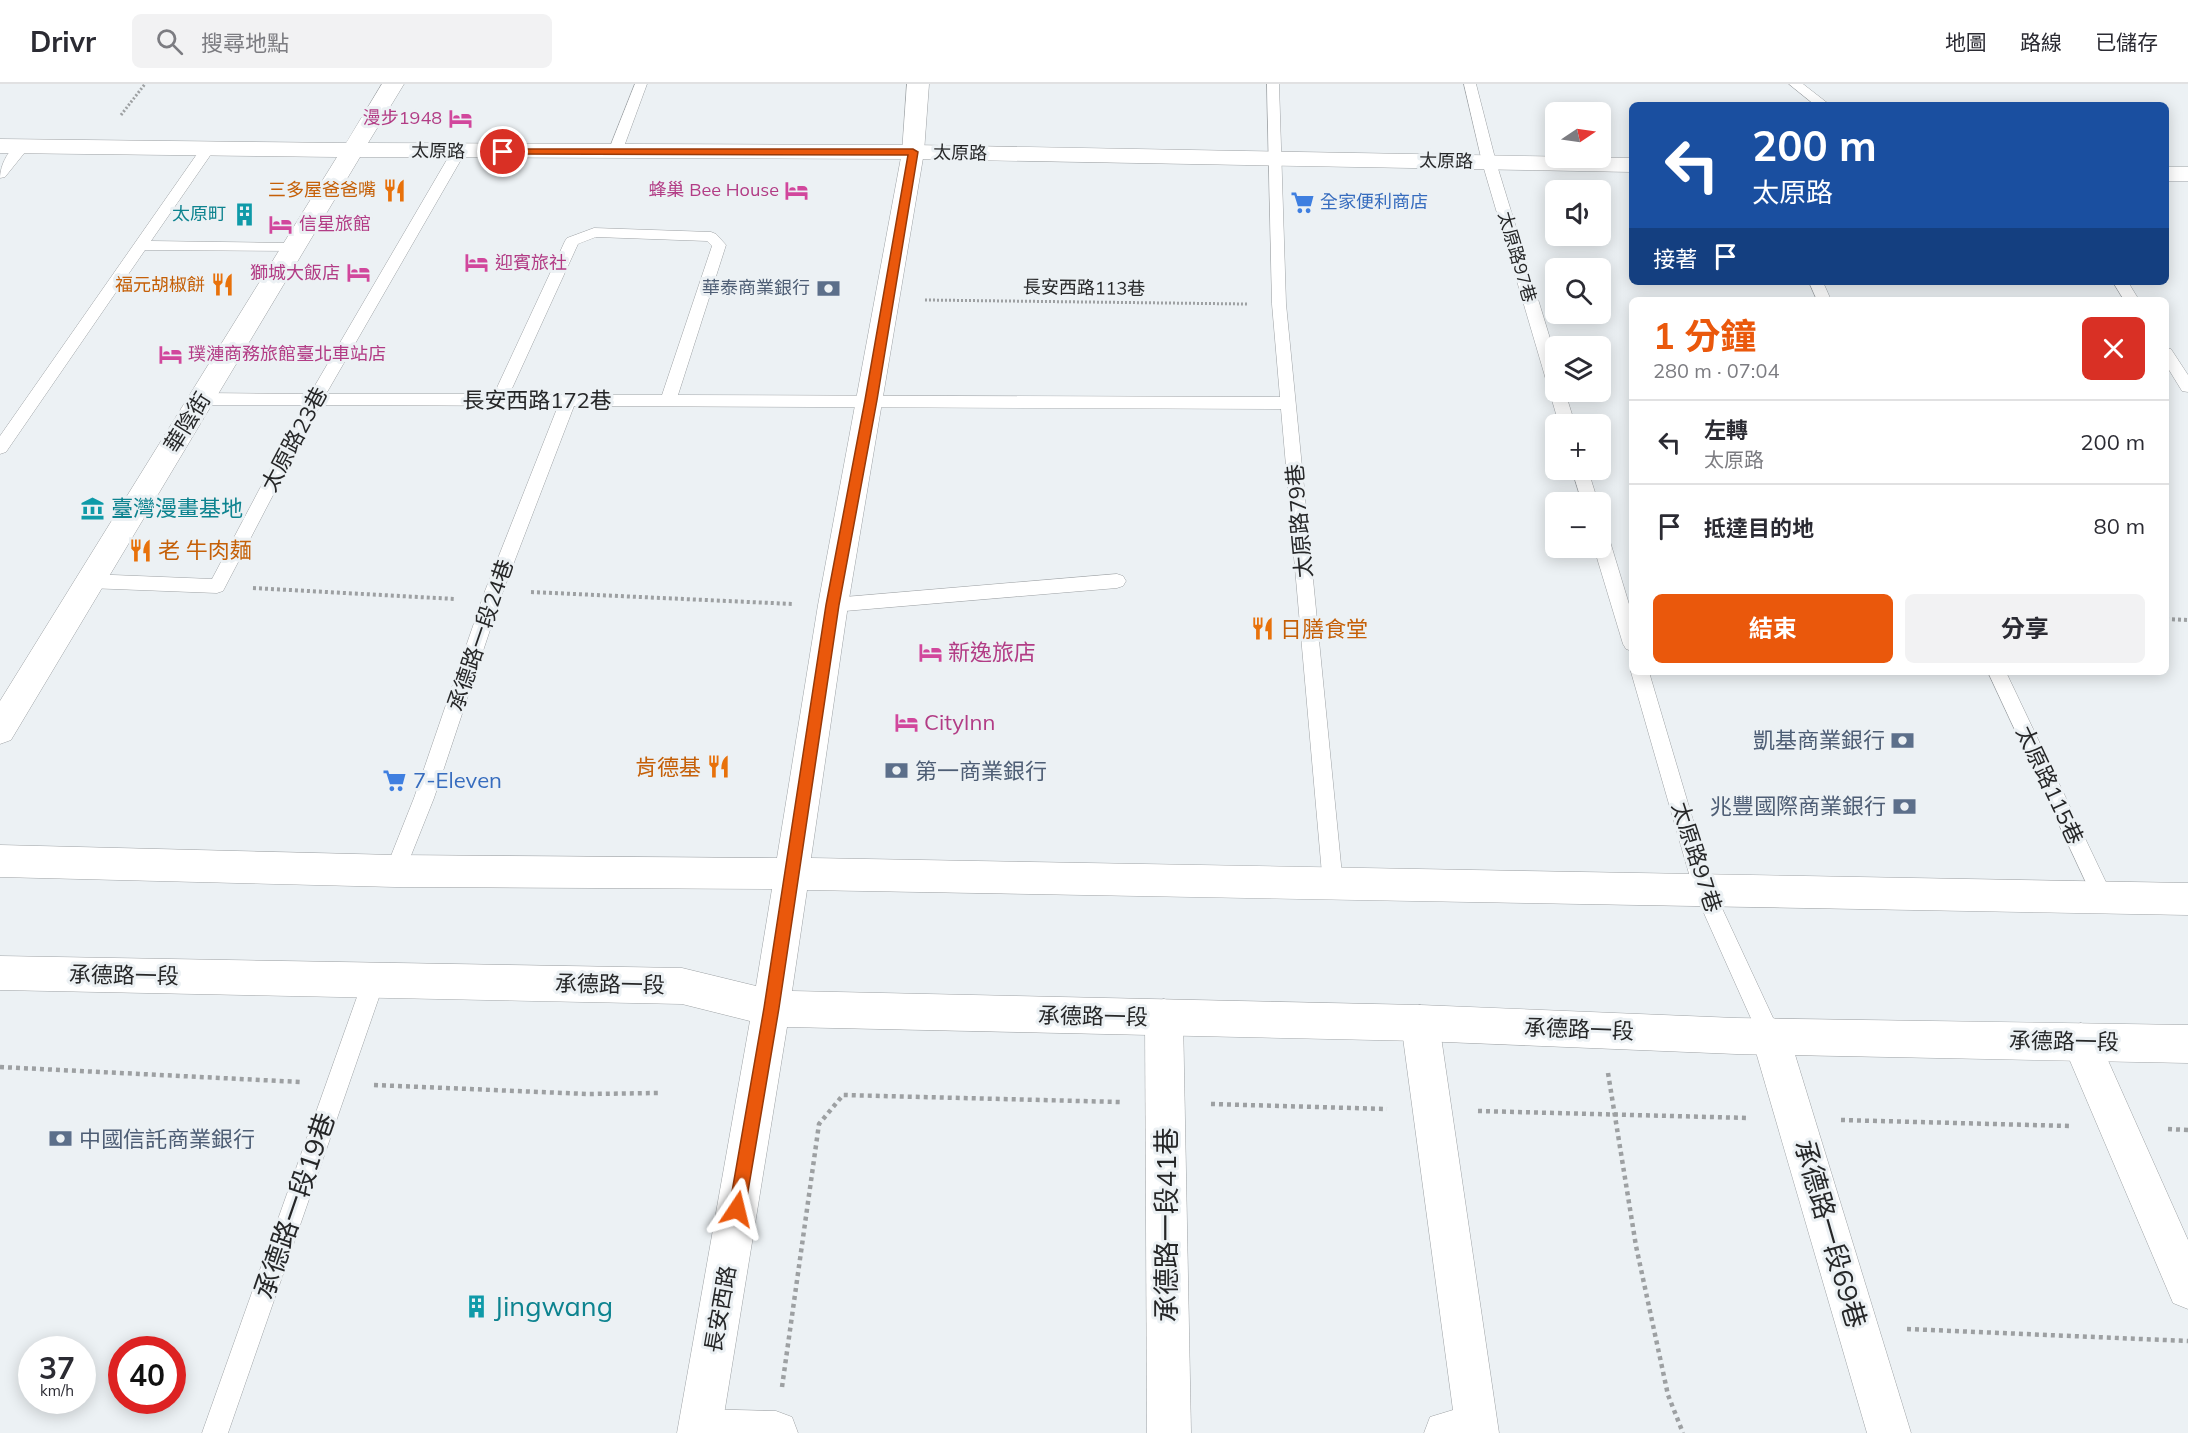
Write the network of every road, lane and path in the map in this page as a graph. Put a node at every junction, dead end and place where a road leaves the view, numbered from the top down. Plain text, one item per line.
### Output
1 (393, 84) edge
2 (641, 84) edge
3 (918, 84) edge
4 (1273, 84) edge
5 (1470, 84) edge
6 (1795, 84) edge
7 (1819, 102) edge
8 (0, 146) edge
9 (23, 146) junction
10 (209, 147) junction
11 (353, 149) junction
12 (459, 151) junction
13 (615, 152) junction
14 (913, 152) junction
15 (1276, 158) junction
16 (1489, 162) junction
17 (1629, 165) edge
18 (0, 174) edge
19 (2169, 174) edge
20 (2188, 174) edge
21 (141, 245) junction
22 (293, 248) junction
23 (888, 299) junction
24 (1279, 304) junction
25 (1545, 349) edge
26 (2169, 358) edge
27 (2188, 387) edge
28 (202, 399) junction
29 (315, 399) junction
30 (499, 400) junction
31 (668, 400) junction
32 (871, 400) junction
33 (568, 401) junction
34 (1288, 403) junction
35 (0, 448) edge
36 (1606, 558) edge
37 (88, 581) junction
38 (1117, 581) dead end
39 (217, 586) junction
40 (493, 596) junction
41 (833, 605) junction
42 (2169, 619) edge
43 (2188, 620) edge
44 (1629, 634) edge
45 (1641, 675) edge
46 (1998, 675) edge
47 (0, 730) edge
48 (0, 861) edge
49 (395, 870) junction
50 (792, 875) junction
51 (1333, 885) junction
52 (1704, 891) junction
53 (2103, 897) junction
54 (2188, 899) edge
55 (0, 973) edge
56 (374, 980) junction
57 (771, 1008) junction
58 (1164, 1017) junction
59 (1420, 1023) junction
60 (1601, 1029) junction
61 (1770, 1035) junction
62 (2081, 1042) junction
63 (2188, 1044) edge
64 (1166, 1103) junction
65 (1432, 1110) junction
66 (1614, 1113) junction
67 (1796, 1119) junction
68 (2118, 1128) junction
69 (2188, 1130) edge
70 (2188, 1288) edge
71 (1857, 1327) junction
72 (2188, 1341) edge
73 (699, 1432) edge
74 (215, 1433) edge
75 (776, 1433) edge
76 (1169, 1433) edge
77 (1446, 1433) edge
78 (1683, 1433) edge
79 (1889, 1433) edge

1 - 11 street, 華陰街
2 - 13 lane
3 - 14 street, 長安西路
4 - 15 lane, 太原路79巷
5 - 16 lane, 太原路97巷
6 - 7 lane
8 - 9 street, 太原路
9 - 10 street, 太原路
9 - 18 lane
10 - 11 street, 太原路
10 - 21 lane
11 - 12 street, 太原路
11 - 22 street, 華陰街
12 - 13 street, 太原路
12 - 29 lane, 太原路23巷
13 - 14 street, 太原路
14 - 15 street, 太原路
14 - 23 street, 長安西路
15 - 16 street, 太原路
15 - 24 lane, 太原路79巷
16 - 17 street, 太原路
16 - 25 lane, 太原路97巷
19 - 20 street
21 - 22 lane
21 - 35 lane
22 - 28 street, 華陰街
23 - 24 path, 長安西路113巷
23 - 32 street, 長安西路
24 - 34 lane, 太原路79巷
26 - 27 lane
28 - 29 lane, 長安西路172巷
28 - 37 street, 華陰街
29 - 30 lane, 長安西路172巷
29 - 39 lane, 太原路23巷
30 - 31 lane
30 - 33 lane, 長安西路172巷
31 - 32 lane, 長安西路172巷
31 - 33 lane, 長安西路172巷
32 - 34 lane, 長安西路172巷
32 - 41 street, 長安西路
33 - 40 lane, 承德路一段24巷
34 - 51 lane, 太原路79巷
36 - 44 lane
37 - 39 lane
37 - 47 street, 華陰街
38 - 41 lane
39 - 40 path
40 - 41 path
40 - 49 lane, 承德路一段24巷
41 - 50 street, 長安西路
42 - 43 path
45 - 52 lane, 太原路97巷
46 - 53 lane, 太原路115巷
48 - 49 street
49 - 50 street
50 - 51 street
50 - 57 street, 長安西路
51 - 52 street
52 - 53 street
52 - 61 lane, 太原路97巷
53 - 54 street
55 - 56 street, 承德路一段
56 - 57 street, 承德路一段
56 - 74 lane, 承德路一段19巷
57 - 58 street, 承德路一段
57 - 73 street, 長安西路
58 - 59 street, 承德路一段
58 - 64 street, 承德路一段41巷
59 - 60 street, 承德路一段
59 - 65 street
60 - 61 street, 承德路一段
60 - 66 path
61 - 62 street, 承德路一段
61 - 67 street, 承德路一段69巷
62 - 63 street, 承德路一段
62 - 68 street
64 - 65 path
64 - 75 path
64 - 76 street, 承德路一段41巷
65 - 66 path
65 - 77 street
66 - 67 path
66 - 78 path
67 - 68 path
67 - 71 street, 承德路一段69巷
68 - 69 path
68 - 70 street
71 - 72 path
71 - 79 street, 承德路一段69巷
73 - 75 street

